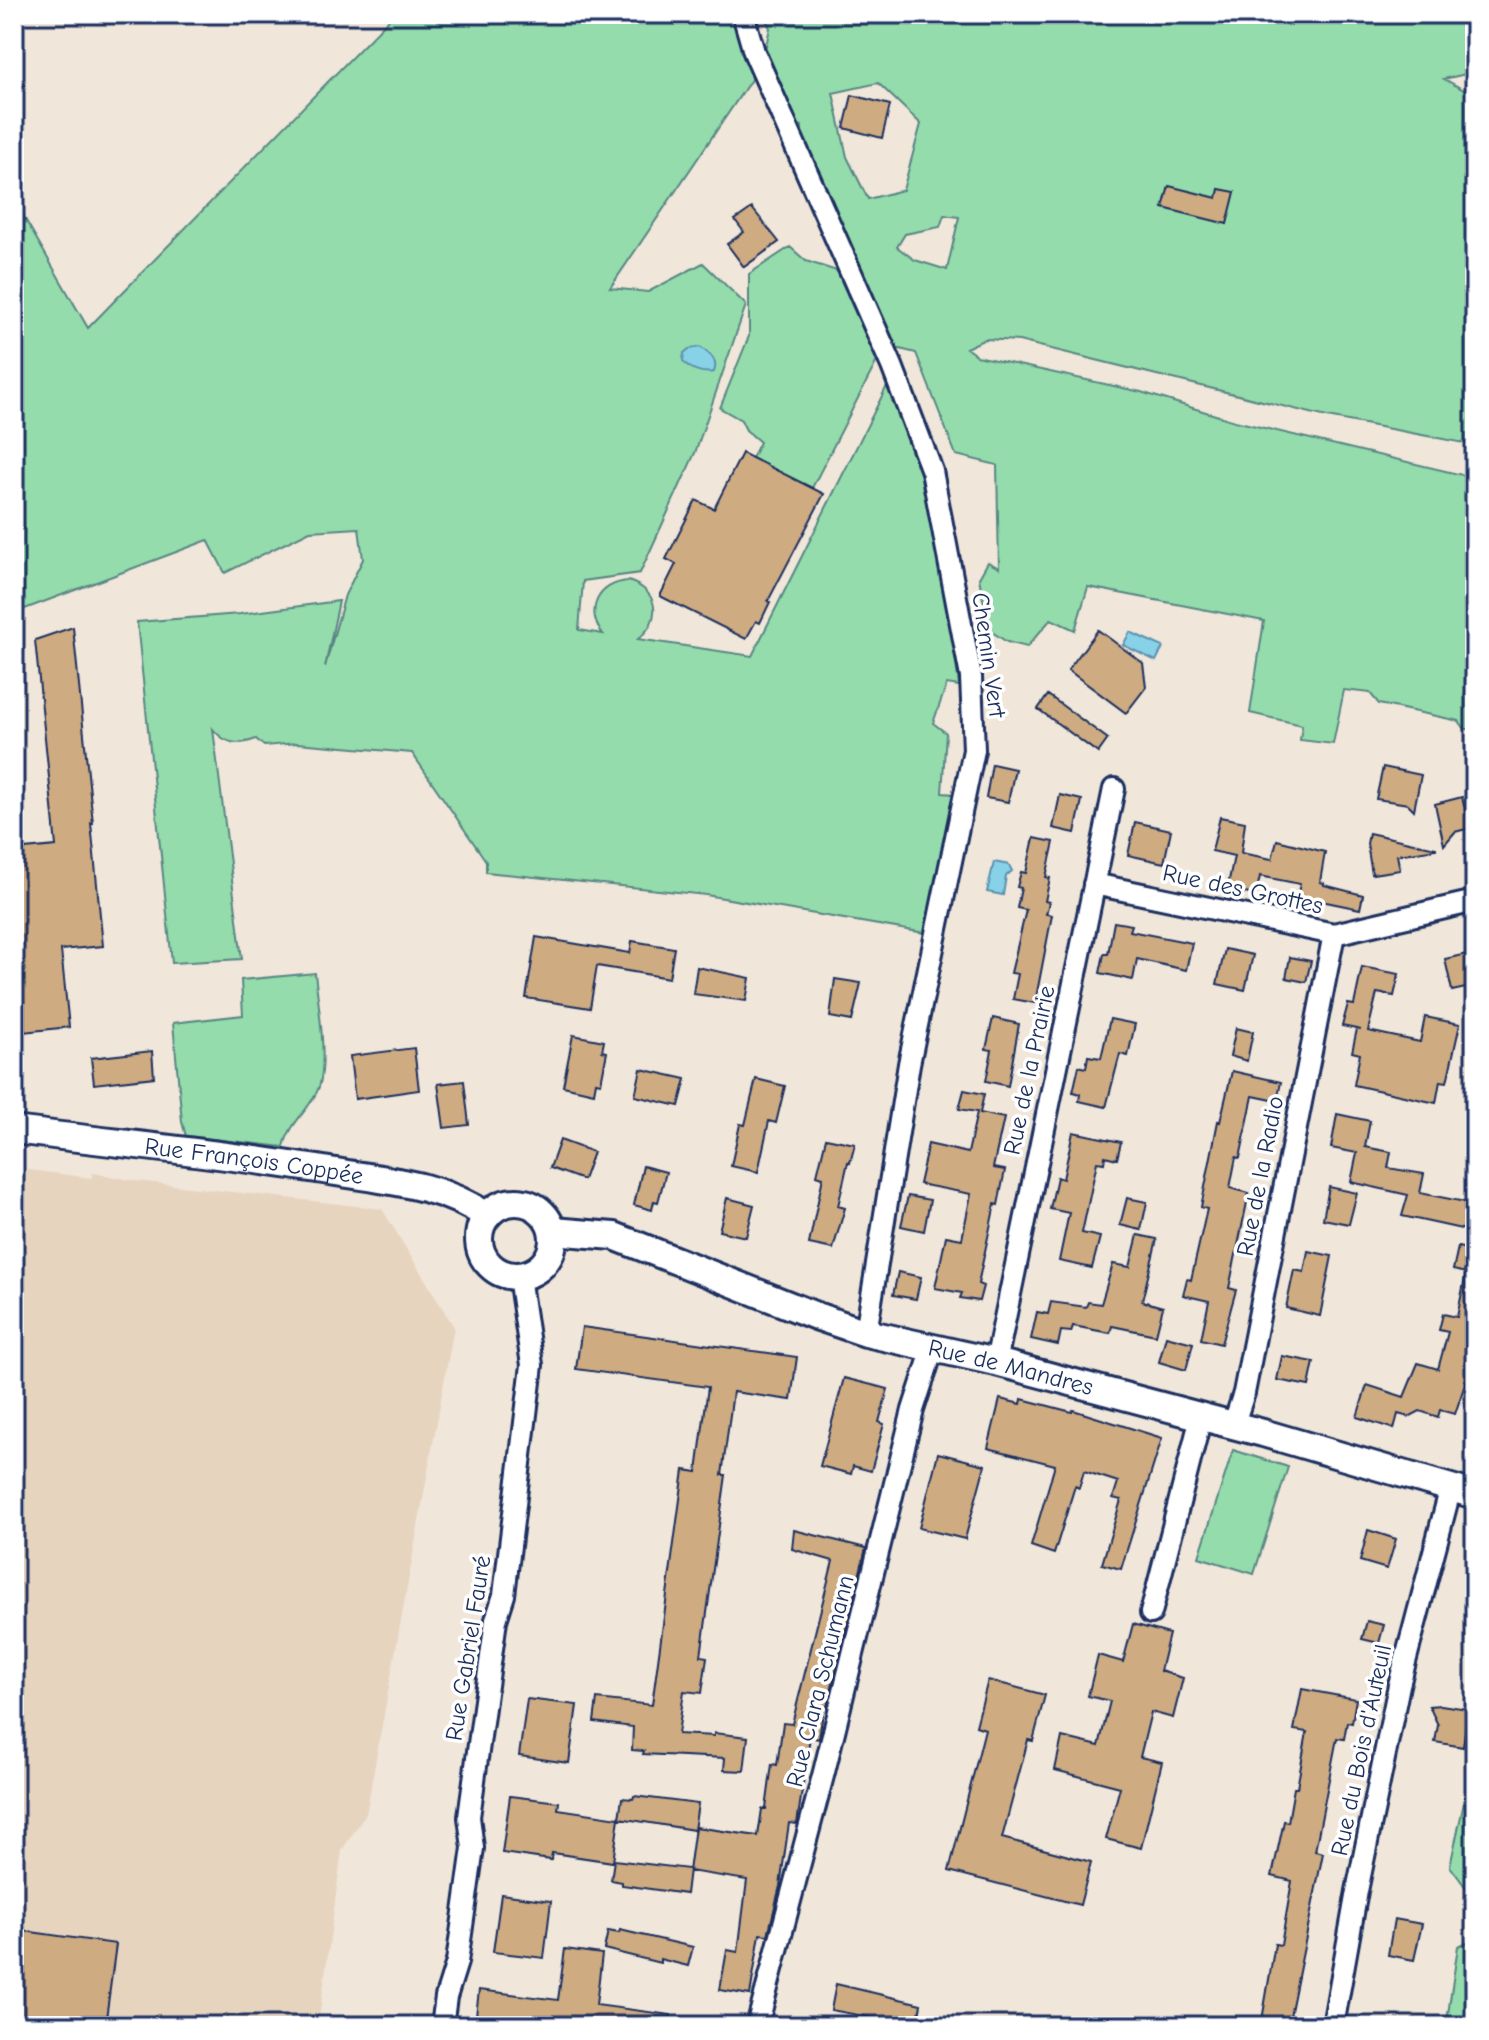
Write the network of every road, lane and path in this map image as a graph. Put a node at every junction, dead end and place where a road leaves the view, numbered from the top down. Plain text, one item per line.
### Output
1 (743, 14) edge
2 (1114, 789) dead end
3 (1094, 884) junction
4 (1475, 901) edge
5 (1334, 934) junction
6 (14, 1130) edge
7 (487, 1216) junction
8 (553, 1231) junction
9 (519, 1276) junction
10 (866, 1333) junction
11 (933, 1348) junction
12 (996, 1362) junction
13 (1201, 1417) junction
14 (1233, 1426) junction
15 (1463, 1491) edge
16 (1151, 1613) dead end
17 (442, 2026) edge
18 (757, 2026) edge
19 (1333, 2026) edge

1 - 10 street, Chemin Vert
2 - 3 street, Rue de la Prairie
3 - 5 street, Rue des Grottes
3 - 12 street, Rue de la Prairie
4 - 5 street, Rue des Grottes
5 - 14 street, Rue de la Radio
6 - 7 street, Rue François Coppée
7 - 8 street
7 - 9 street
8 - 9 street
8 - 10 street, Rue de Mandres
9 - 17 street, Rue Gabriel Fauré
10 - 11 street, Rue de Mandres
11 - 12 street, Rue de Mandres
11 - 18 street, Rue Clara Schumann
12 - 13 street, Rue de Mandres
13 - 14 street, Rue de Mandres
13 - 16 street
14 - 15 street, Rue de Mandres
15 - 19 street, Rue du Bois d'Auteuil

